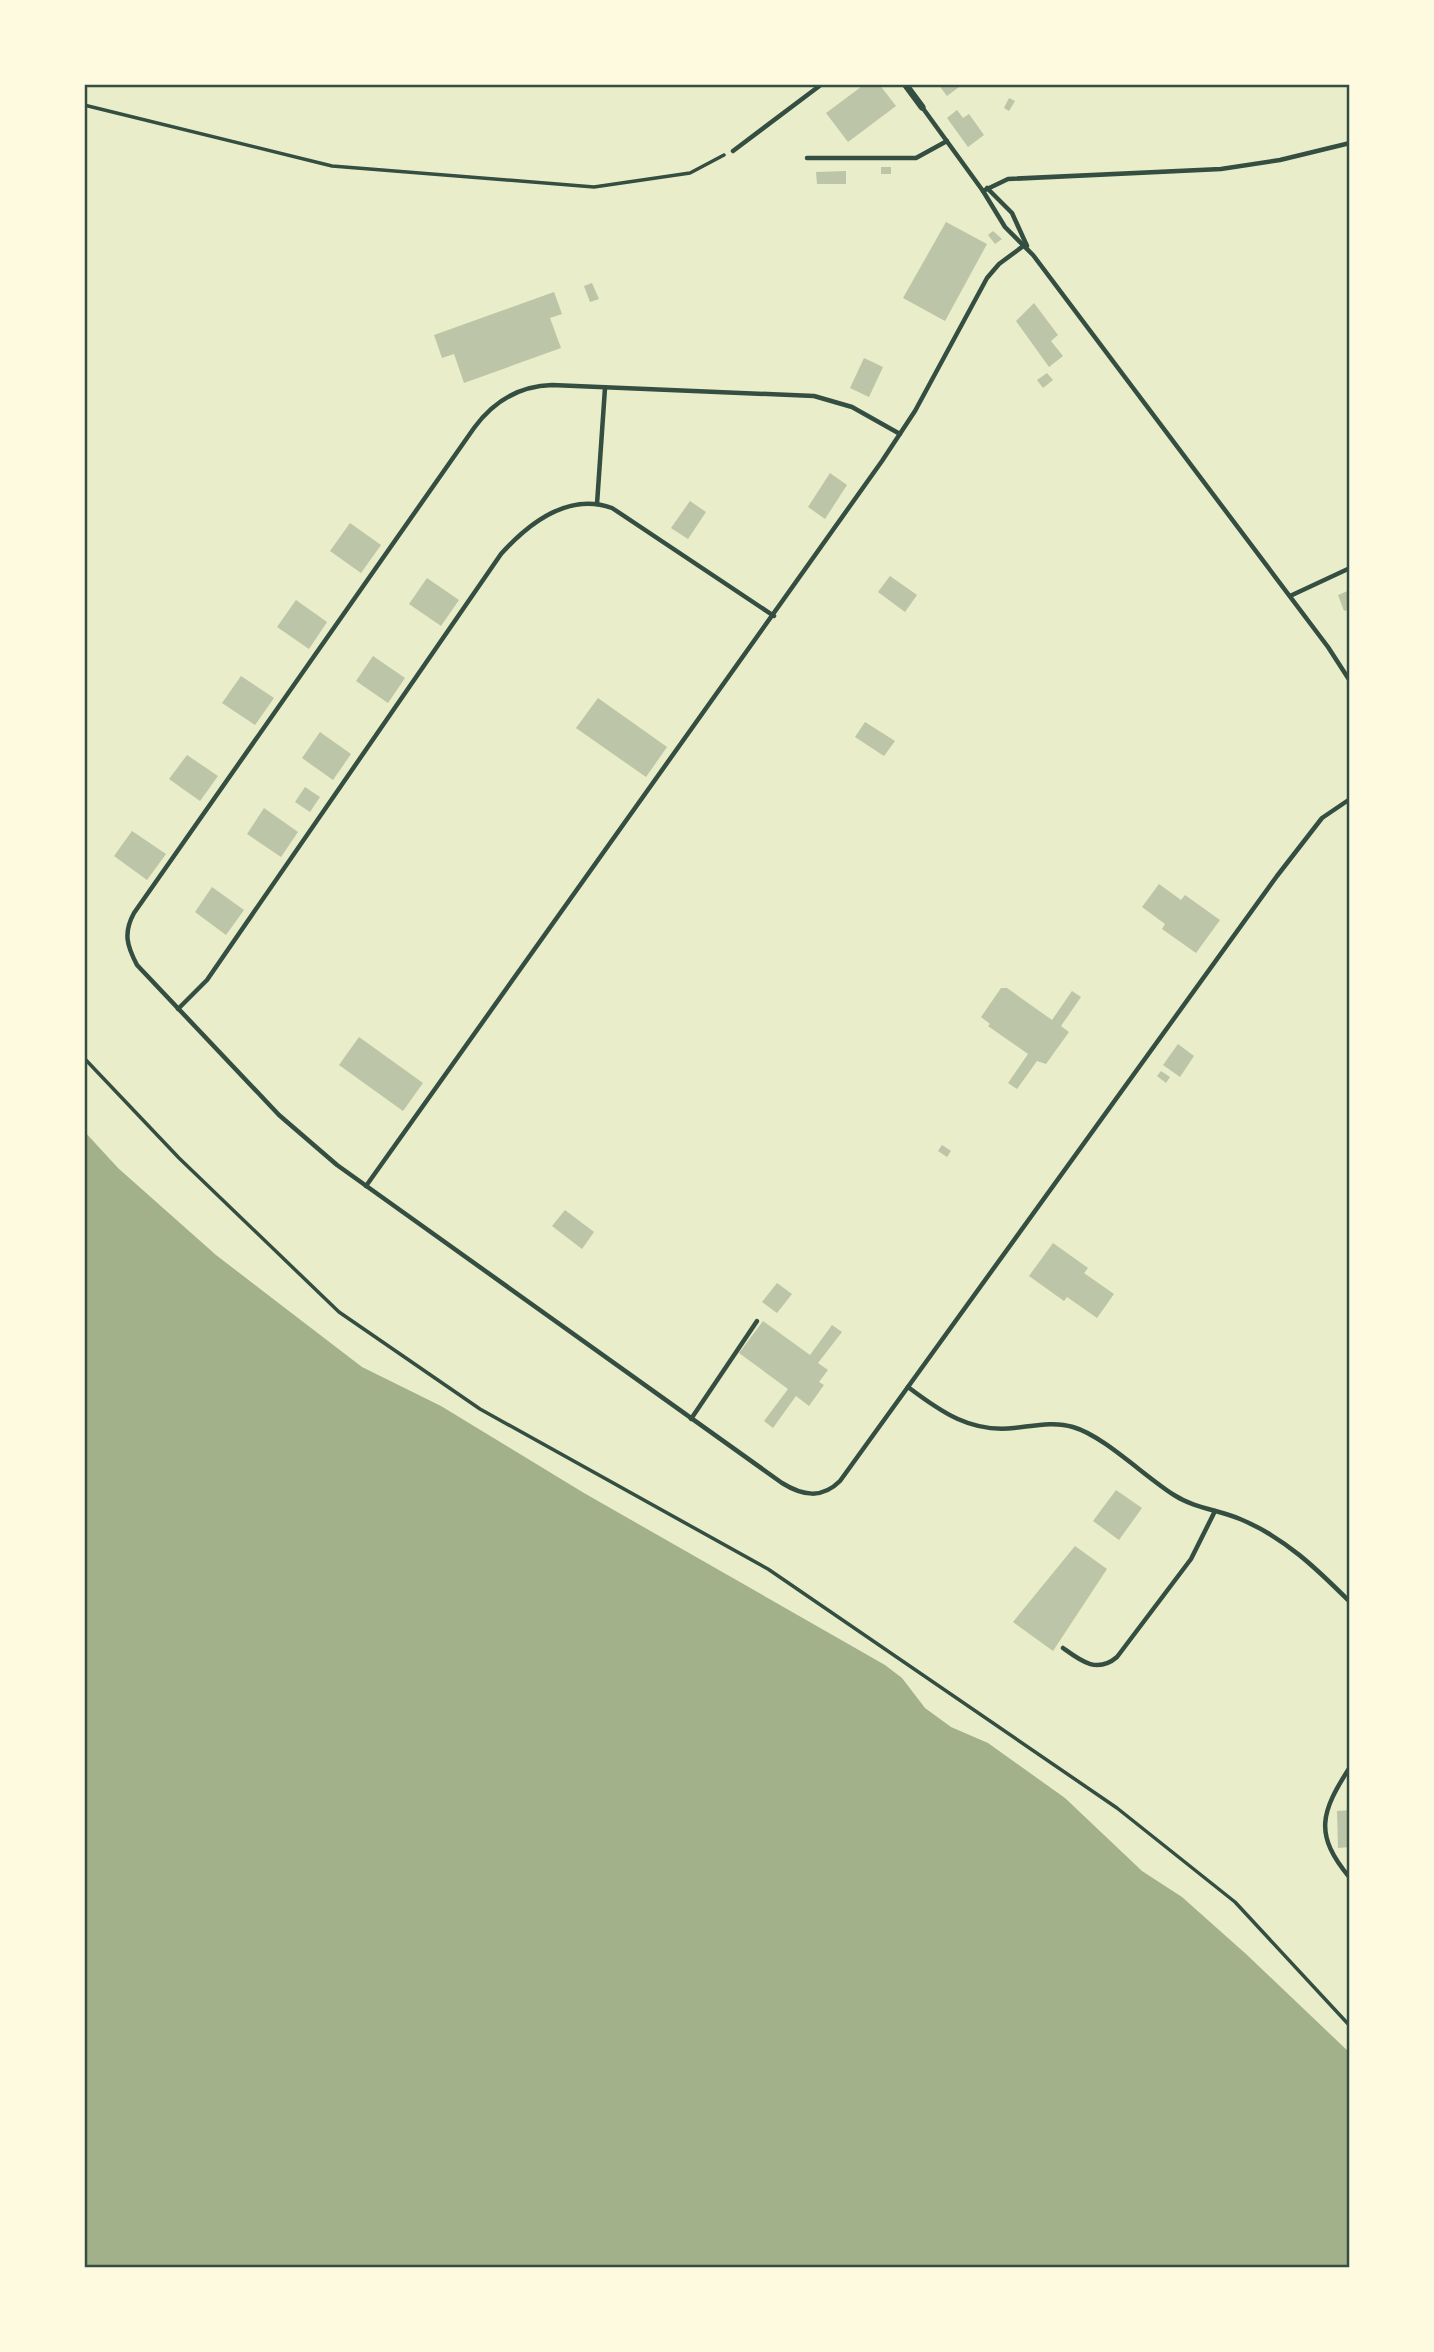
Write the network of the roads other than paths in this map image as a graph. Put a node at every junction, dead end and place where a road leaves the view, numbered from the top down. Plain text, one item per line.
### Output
1 (821, 84) edge
2 (905, 84) edge
3 (922, 107) joint
4 (947, 141) junction
5 (1350, 143) edge
6 (733, 150) road end
7 (807, 158) dead end
8 (985, 189) junction
9 (1025, 244) junction
10 (605, 388) junction
11 (900, 434) junction
12 (597, 503) junction
13 (1350, 568) edge
14 (1290, 596) junction
15 (774, 616) junction
16 (1350, 681) edge
17 (1350, 799) edge
18 (178, 1009) junction
19 (366, 1186) junction
20 (757, 1321) dead end
21 (908, 1387) junction
22 (691, 1419) junction
23 (1215, 1511) junction
24 (1350, 1602) edge
25 (1063, 1648) dead end
26 (1350, 1767) edge
27 (1350, 1878) edge

1 - 6 lane
2 - 3 street
3 - 4 lane
4 - 7 lane
4 - 8 lane
5 - 8 lane
8 - 9 lane
8 - 9 lane
9 - 11 lane
9 - 14 lane
10 - 11 lane
10 - 12 lane
10 - 18 lane
11 - 15 lane
12 - 15 lane
12 - 18 lane
13 - 14 lane
14 - 16 lane
15 - 19 lane
17 - 21 lane
18 - 19 lane
19 - 22 lane
20 - 22 lane
21 - 22 lane
21 - 23 lane
23 - 24 lane
23 - 25 lane
26 - 27 lane

